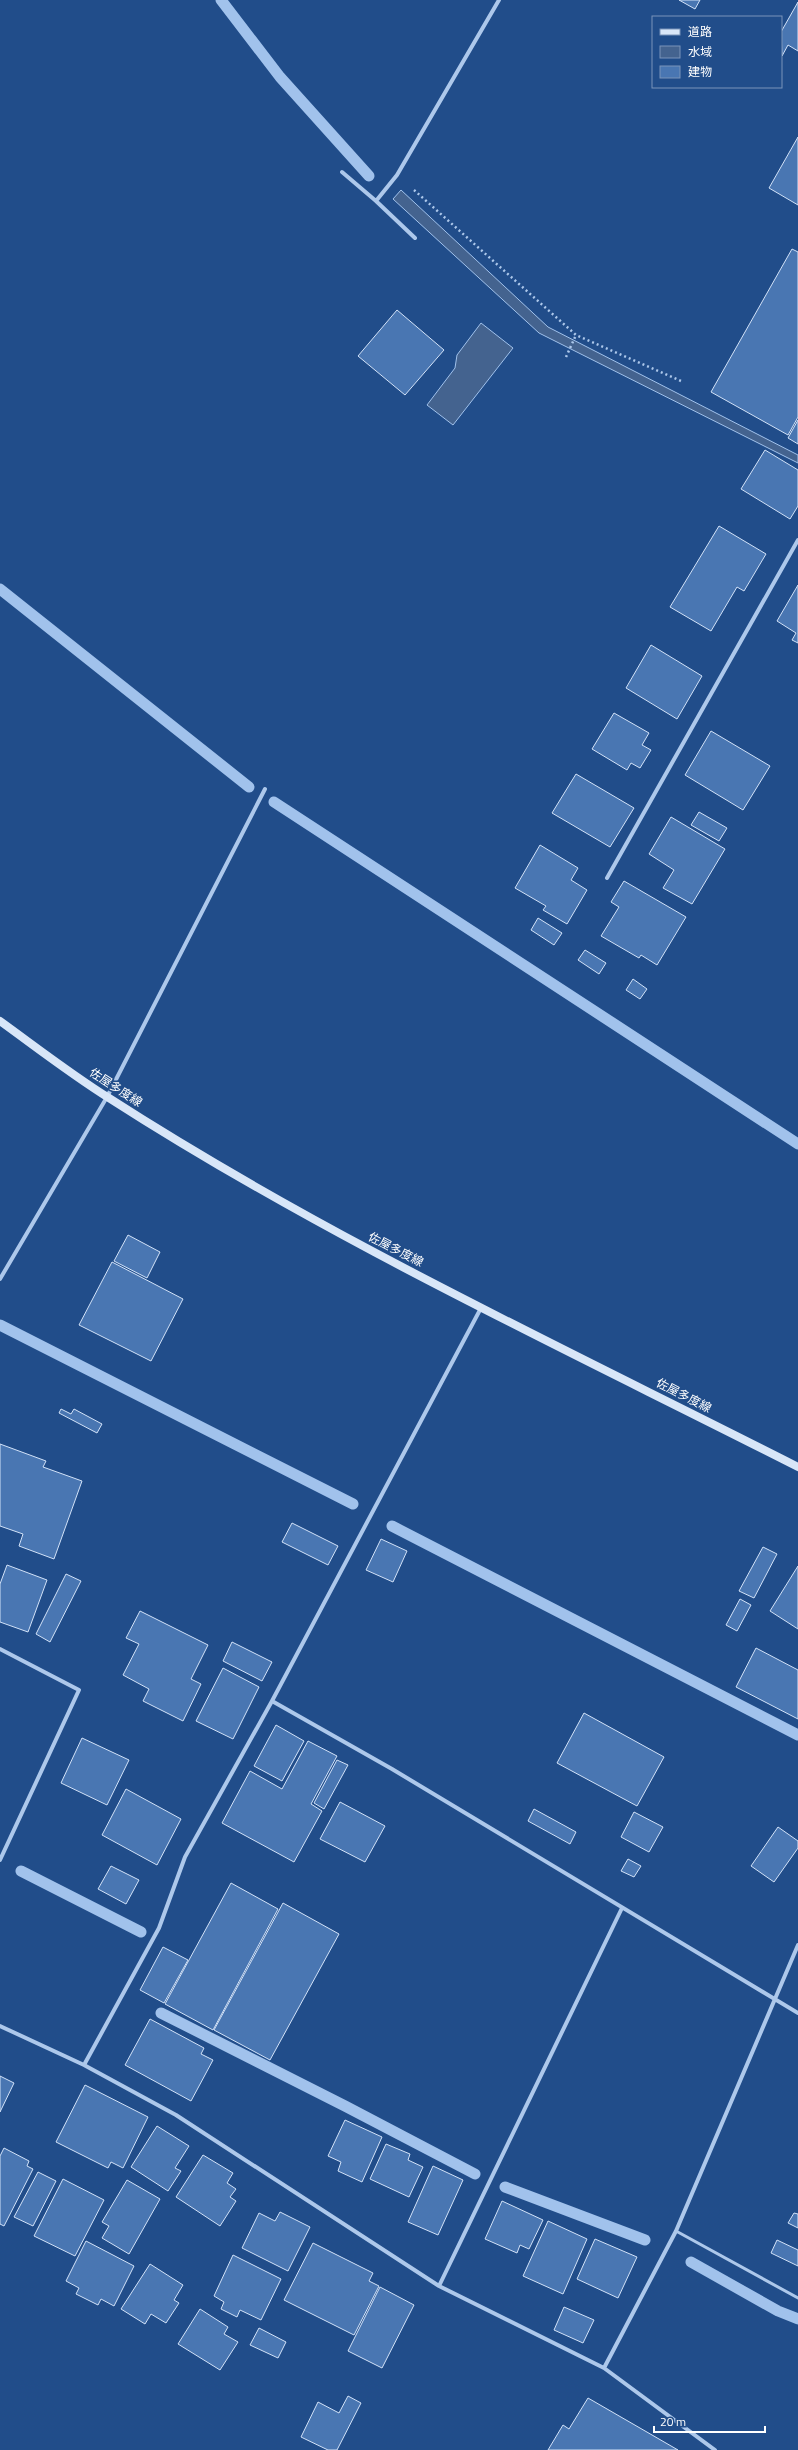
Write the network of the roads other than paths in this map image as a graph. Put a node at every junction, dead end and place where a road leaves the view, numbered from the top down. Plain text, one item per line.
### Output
1 (499, 0) edge
2 (342, 172) dead end
3 (376, 201) junction
4 (415, 238) dead end
5 (798, 540) edge
6 (265, 789) dead end
7 (607, 878) dead end
8 (0, 1021) edge
9 (107, 1097) junction
10 (0, 1279) edge
11 (482, 1306) junction
12 (798, 1467) edge
13 (0, 1650) edge
14 (272, 1701) junction
15 (0, 1860) edge
16 (622, 1908) junction
17 (798, 1945) edge
18 (775, 2000) junction
19 (798, 2013) edge
20 (0, 2026) edge
21 (84, 2065) junction
22 (676, 2231) junction
23 (438, 2286) junction
24 (798, 2298) edge
25 (604, 2368) junction
26 (715, 2450) edge

1 - 3 street
2 - 3 street
3 - 4 street
5 - 7 street
6 - 9 street
8 - 9 main road, 佐屋多度線
9 - 10 street
9 - 11 main road, 佐屋多度線
11 - 12 main road, 佐屋多度線
11 - 14 street
13 - 15 street
14 - 16 street
14 - 21 street
16 - 18 street
16 - 23 street
17 - 18 street
18 - 19 street
18 - 22 street
20 - 21 street
21 - 23 street
22 - 24 lane
22 - 25 street
23 - 25 street
25 - 26 street

